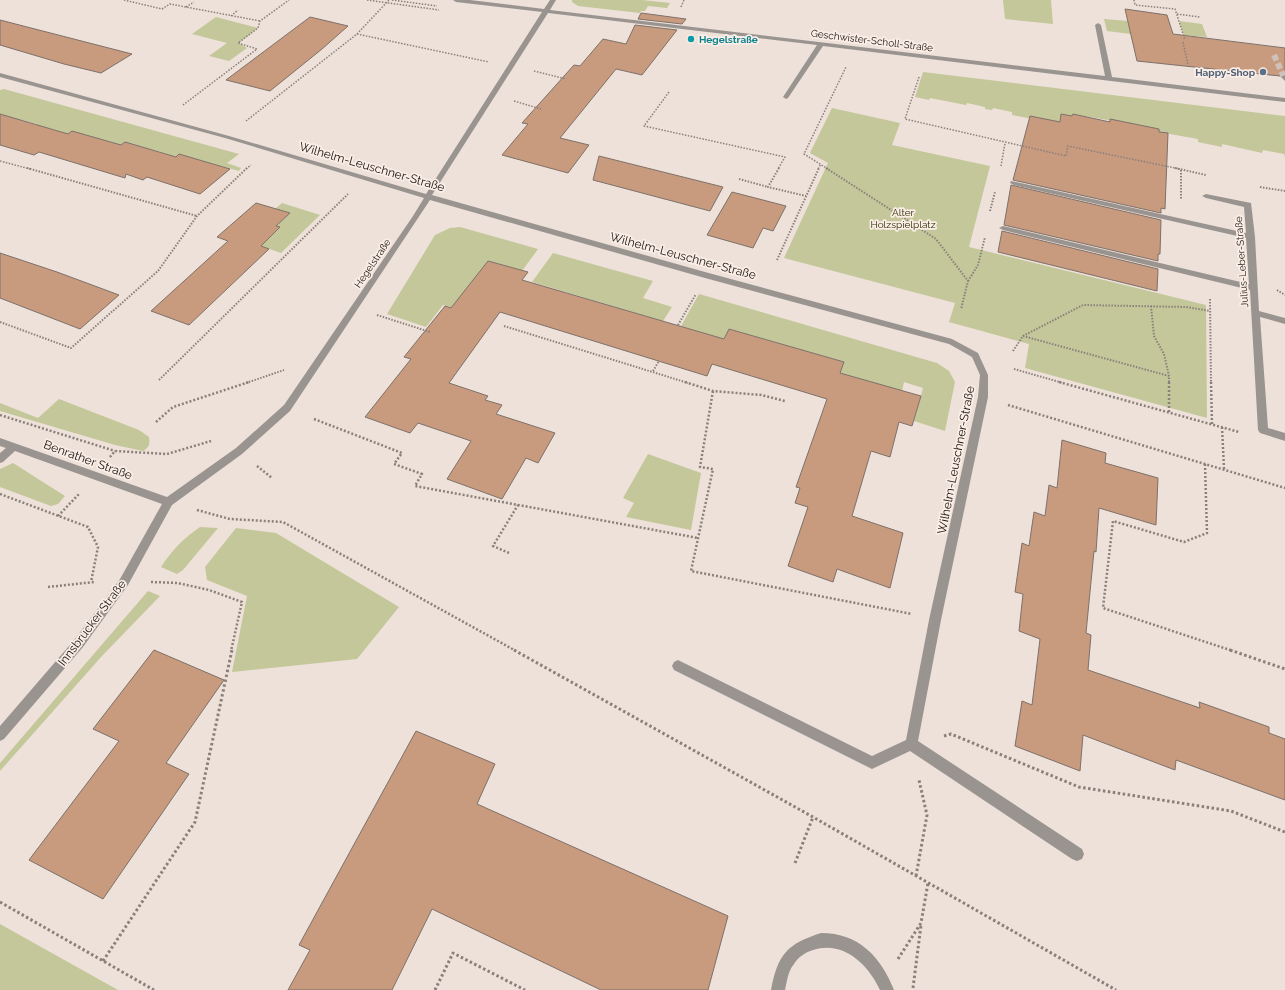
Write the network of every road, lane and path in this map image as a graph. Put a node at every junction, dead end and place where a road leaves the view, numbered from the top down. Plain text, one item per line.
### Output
1 (124, 0) edge
2 (289, 0) edge
3 (389, 0) edge
4 (456, 0) edge
5 (554, 0) edge
6 (1134, 0) edge
7 (194, 2) dead end
8 (186, 7) junction
9 (238, 10) dead end
10 (547, 12) junction
11 (1177, 14) junction
12 (231, 16) junction
13 (1200, 17) dead end
14 (260, 21) junction
15 (1098, 25) dead end
16 (357, 34) junction
17 (1185, 40) dead end
18 (1183, 42) dead end
19 (821, 44) junction
20 (854, 48) junction
21 (926, 57) junction
22 (496, 63) dead end
23 (1188, 65) dead end
24 (533, 71) dead end
25 (0, 75) edge
26 (1109, 79) junction
27 (566, 80) dead end
28 (669, 92) dead end
29 (786, 97) dead end
30 (508, 100) dead end
31 (1285, 100) edge
32 (182, 105) dead end
33 (541, 109) dead end
34 (246, 122) dead end
35 (1005, 143) junction
36 (0, 161) edge
37 (1002, 161) dead end
38 (252, 163) dead end
39 (821, 164) junction
40 (1212, 176) dead end
41 (739, 180) dead end
42 (1014, 183) dead end
43 (1257, 186) dead end
44 (768, 187) junction
45 (352, 191) dead end
46 (1285, 191) edge
47 (806, 196) junction
48 (1206, 196) dead end
49 (428, 197) junction
50 (197, 216) junction
51 (1003, 228) dead end
52 (1251, 237) junction
53 (777, 260) dead end
54 (978, 265) dead end
55 (968, 281) junction
56 (699, 288) dead end
57 (1254, 288) junction
58 (1152, 306) junction
59 (961, 309) dead end
60 (1256, 313) junction
61 (377, 315) dead end
62 (1285, 321) edge
63 (0, 322) edge
64 (678, 325) dead end
65 (504, 326) dead end
66 (430, 332) dead end
67 (1023, 336) junction
68 (1013, 350) dead end
69 (659, 361) dead end
70 (1014, 369) dead end
71 (284, 370) dead end
72 (653, 371) junction
73 (1169, 376) junction
74 (159, 380) dead end
75 (713, 391) junction
76 (785, 401) dead end
77 (1008, 404) dead end
78 (1169, 412) junction
79 (0, 415) edge
80 (314, 419) dead end
81 (156, 422) dead end
82 (1212, 424) junction
83 (1222, 427) junction
84 (1263, 430) junction
85 (1285, 437) edge
86 (0, 442) edge
87 (13, 447) junction
88 (115, 451) dead end
89 (0, 459) edge
90 (1205, 464) junction
91 (1224, 469) junction
92 (1285, 488) edge
93 (0, 494) edge
94 (168, 502) junction
95 (518, 505) junction
96 (698, 538) junction
97 (509, 553) dead end
98 (178, 582) dead end
99 (48, 586) dead end
100 (935, 620) junction
101 (678, 666) dead end
102 (1285, 669) edge
103 (0, 735) edge
104 (911, 744) junction
105 (814, 817) junction
106 (1285, 832) edge
107 (1077, 854) dead end
108 (795, 863) dead end
109 (916, 876) junction
110 (928, 883) junction
111 (0, 902) edge
112 (921, 923) junction
113 (103, 961) junction
114 (885, 985) edge
115 (154, 990) edge
116 (435, 990) edge
117 (525, 990) edge
118 (778, 990) edge
119 (913, 990) edge
120 (1116, 990) edge

1 - 8 path
2 - 14 path
3 - 16 path
4 - 10 street, Geschwister-Scholl-Straße
5 - 10 street, Hegelstraße
6 - 11 path
7 - 8 path
8 - 12 path
9 - 12 path
10 - 19 street, Geschwister-Scholl-Straße
10 - 49 street, Hegelstraße
11 - 13 path
11 - 17 path
12 - 14 path
14 - 32 path
15 - 26 street
16 - 22 path
16 - 34 path
18 - 23 path
19 - 20 street, Geschwister-Scholl-Straße
19 - 29 street
20 - 21 street, Geschwister-Scholl-Straße
20 - 39 path
21 - 26 street, Geschwister-Scholl-Straße
21 - 35 path
24 - 27 path
25 - 49 street, Wilhelm-Leuschner-Straße
26 - 31 street, Geschwister-Scholl-Straße
28 - 44 path
30 - 33 path
35 - 37 path
35 - 40 path
36 - 50 path
38 - 50 path
39 - 47 path
39 - 55 path
41 - 44 path
42 - 52 street
43 - 46 path
44 - 47 path
45 - 74 path
47 - 53 path
48 - 52 street, Julius-Leber-Straße
49 - 94 street, Hegelstraße
49 - 100 street, Wilhelm-Leuschner-Straße
50 - 63 path
51 - 57 street
52 - 57 street, Julius-Leber-Straße
54 - 55 path
55 - 59 path
56 - 64 path
57 - 60 street, Julius-Leber-Straße
58 - 67 path
58 - 73 path
58 - 82 path
60 - 62 street, Julius-Leber-Straße
60 - 84 street, Julius-Leber-Straße
61 - 66 path
65 - 72 path
67 - 68 path
67 - 73 path
69 - 72 path
70 - 78 path
71 - 81 path
72 - 75 path
73 - 78 path
75 - 76 path
75 - 96 path
77 - 90 path
78 - 82 path
79 - 88 path
80 - 95 path
82 - 83 path
83 - 84 path
83 - 91 path
84 - 85 street
86 - 87 street, Benrather Straße
87 - 89 street
87 - 94 street, Benrather Straße
90 - 91 path
90 - 102 path
91 - 92 path
93 - 99 path
94 - 103 street, Innsbrucker Straße
94 - 105 path
95 - 96 path
95 - 97 path
96 - 100 path
98 - 113 path
100 - 104 street, Wilhelm-Leuschner-Straße
101 - 104 street
104 - 106 path
104 - 107 street
104 - 109 path
105 - 108 path
105 - 109 path
109 - 110 path
110 - 112 path
110 - 120 path
111 - 113 path
112 - 114 path
112 - 119 path
113 - 115 path
114 - 118 street
116 - 117 path

